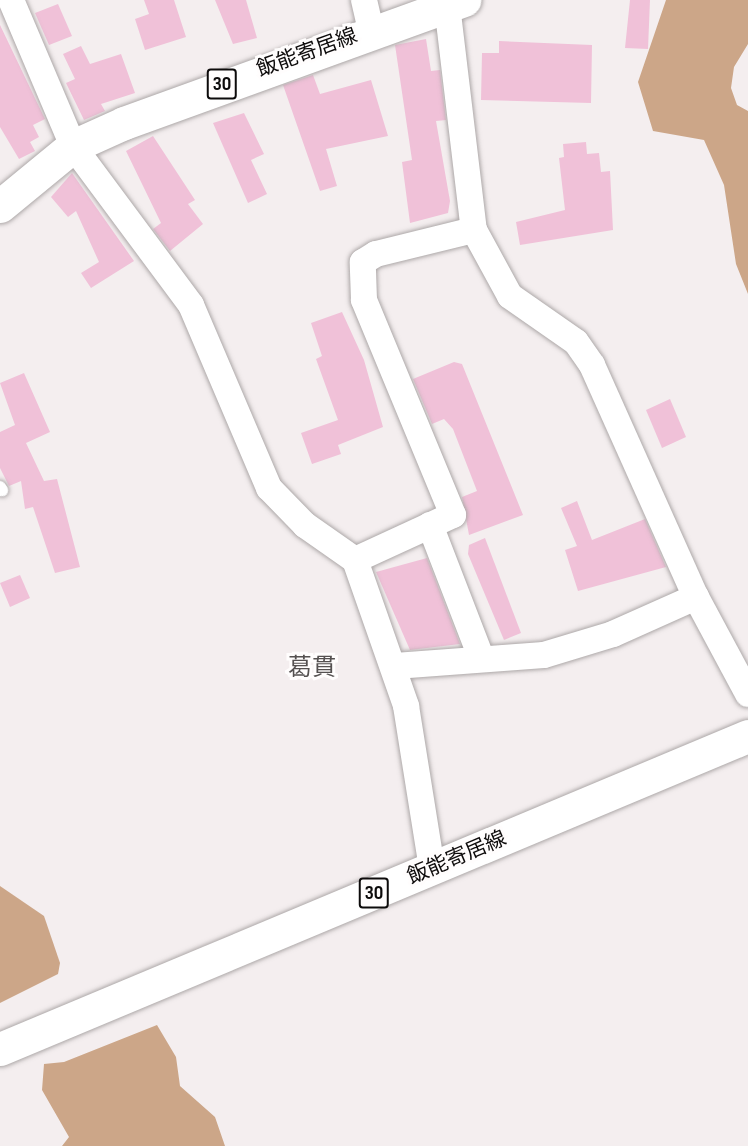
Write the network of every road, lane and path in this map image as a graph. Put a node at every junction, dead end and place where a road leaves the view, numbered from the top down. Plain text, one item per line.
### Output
1 (11, 0) edge
2 (456, 3) edge
3 (368, 15) edge
4 (73, 146) junction
5 (0, 206) edge
6 (474, 230) junction
7 (430, 525) junction
8 (355, 560) junction
9 (696, 597) junction
10 (481, 657) junction
11 (395, 666) junction
12 (748, 694) edge
13 (748, 736) edge
14 (432, 868) junction
15 (0, 1049) edge

1 - 4 street
2 - 3 main road, 飯能寄居線 / 30
2 - 6 street
3 - 4 main road, 飯能寄居線 / 30
4 - 5 main road, 飯能寄居線 / 30
4 - 8 street
6 - 7 street
6 - 9 street
7 - 8 street
7 - 10 street
8 - 11 street
9 - 10 street
9 - 12 street
10 - 11 street
11 - 14 street
13 - 14 main road, 飯能寄居線 / 30
14 - 15 main road, 飯能寄居線 / 30

